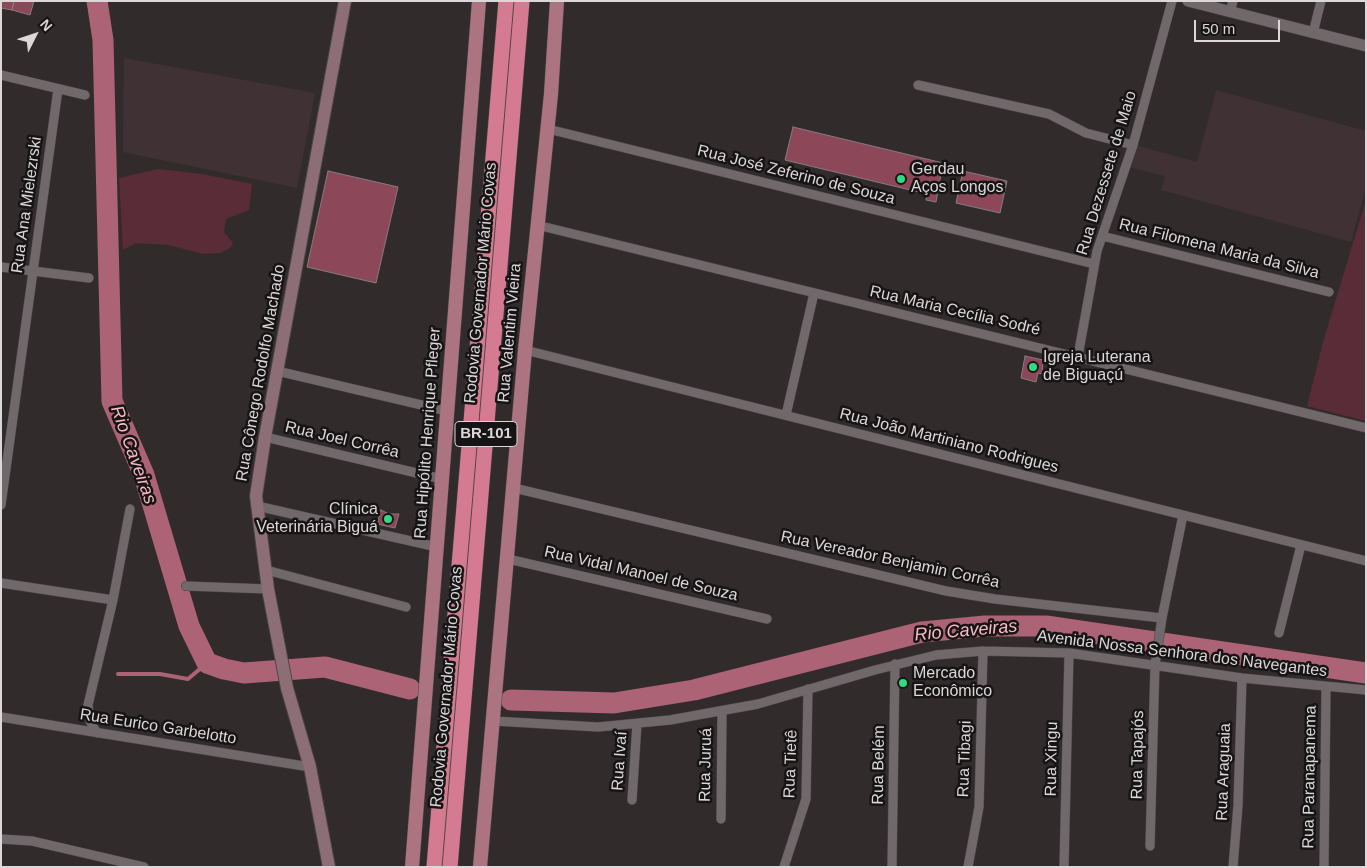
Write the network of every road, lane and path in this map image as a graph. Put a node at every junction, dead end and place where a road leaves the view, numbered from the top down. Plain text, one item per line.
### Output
1 (344, 1) edge
2 (506, 1) edge
3 (522, 1) edge
4 (557, 1) edge
5 (1172, 1) edge
6 (1188, 1) edge
7 (1320, 1) edge
8 (476, 2) edge
9 (1232, 7) edge
10 (1314, 33) junction
11 (1366, 46) edge
12 (1, 75) edge
13 (918, 85) dead end
14 (58, 89) junction
15 (85, 95) dead end
16 (548, 129) junction
17 (1133, 145) junction
18 (537, 225) junction
19 (1102, 236) junction
20 (1094, 264) junction
21 (1, 267) edge
22 (33, 271) junction
23 (89, 278) dead end
24 (1329, 292) dead end
25 (814, 293) junction
26 (525, 350) junction
27 (1078, 356) junction
28 (277, 371) junction
29 (447, 411) junction
30 (786, 415) junction
31 (1366, 428) edge
32 (265, 438) junction
33 (442, 479) junction
34 (514, 488) junction
35 (1, 505) edge
36 (257, 506) junction
37 (130, 510) dead end
38 (1183, 515) junction
39 (1301, 545) junction
40 (437, 547) junction
41 (508, 559) junction
42 (1366, 561) edge
43 (266, 570) junction
44 (1, 583) edge
45 (186, 586) dead end
46 (268, 589) junction
47 (113, 600) junction
48 (406, 607) dead end
49 (767, 619) dead end
50 (1161, 621) junction
51 (1279, 633) dead end
52 (983, 652) junction
53 (1069, 652) junction
54 (895, 664) junction
55 (1155, 665) junction
56 (1242, 678) junction
57 (1326, 687) junction
58 (808, 689) junction
59 (1366, 690) edge
60 (722, 712) junction
61 (1, 717) edge
62 (494, 721) junction
63 (637, 724) junction
64 (97, 732) junction
65 (310, 767) junction
66 (632, 800) dead end
67 (720, 819) dead end
68 (1, 839) edge
69 (1150, 846) dead end
70 (144, 867) edge
71 (324, 867) edge
72 (329, 867) edge
73 (412, 867) edge
74 (434, 867) edge
75 (450, 867) edge
76 (480, 867) edge
77 (784, 867) edge
78 (892, 867) edge
79 (968, 867) edge
80 (1064, 867) edge
81 (1233, 867) edge
82 (1324, 867) edge

1 - 28 main road, Rua Cônego Rodolfo Machado
2 - 74 highway, Rodovia Governador Mário Covas / BR-101
3 - 75 highway, Rodovia Governador Mário Covas / BR-101
4 - 16 main road, Rua Valentim Vieira
5 - 17 street, Rua Dezessete de Maio
6 - 9 street
7 - 10 street
8 - 29 main road, Rua Hipólito Henrique Pfleger
9 - 10 street
10 - 11 street
12 - 14 street
13 - 17 street
14 - 15 street
14 - 22 street, Rua Ana Mielezrski
16 - 18 main road, Rua Valentim Vieira
16 - 20 street, Rua José Zeferino de Souza
17 - 19 street, Rua Dezessete de Maio
18 - 25 street, Rua Maria Cecília Sodré
18 - 26 main road, Rua Valentim Vieira
19 - 20 street, Rua Dezessete de Maio
19 - 24 street, Rua Filomena Maria da Silva
20 - 27 street, Rua Dezessete de Maio
21 - 22 street
22 - 23 street
22 - 35 street, Rua Ana Mielezrski
25 - 27 street, Rua Maria Cecília Sodré
25 - 30 street
26 - 30 street, Rua João Martiniano Rodrigues
26 - 34 main road, Rua Valentim Vieira
27 - 31 street, Rua Maria Cecília Sodré
28 - 29 street
28 - 32 main road, Rua Cônego Rodolfo Machado
29 - 33 main road, Rua Hipólito Henrique Pfleger
30 - 38 street, Rua João Martiniano Rodrigues
32 - 33 street, Rua Joel Corrêa
32 - 36 main road, Rua Cônego Rodolfo Machado
33 - 40 main road, Rua Hipólito Henrique Pfleger
34 - 41 main road, Rua Valentim Vieira
34 - 50 street, Rua Vereador Benjamin Corrêa
36 - 40 street
36 - 43 main road, Rua Cônego Rodolfo Machado
37 - 47 street
38 - 39 street, Rua João Martiniano Rodrigues
38 - 50 street
39 - 42 street, Rua João Martiniano Rodrigues
39 - 51 street
40 - 73 main road, Rua Hipólito Henrique Pfleger
41 - 49 street, Rua Vidal Manoel de Souza
41 - 62 main road, Rua Valentim Vieira
43 - 46 main road, Rua Cônego Rodolfo Machado
43 - 48 street
44 - 47 street
45 - 46 street
46 - 65 main road, Rua Cônego Rodolfo Machado
47 - 64 street
50 - 55 street, Rua Tapajós
52 - 53 street, Avenida Nossa Senhora dos Navegantes
52 - 54 street, Avenida Nossa Senhora dos Navegantes
52 - 79 street, Rua Tibagi
53 - 55 street, Avenida Nossa Senhora dos Navegantes
53 - 80 street, Rua Xingu
54 - 58 street, Avenida Nossa Senhora dos Navegantes
54 - 78 street, Rua Belém
55 - 56 street, Avenida Nossa Senhora dos Navegantes
55 - 69 street, Rua Tapajós
56 - 57 street, Avenida Nossa Senhora dos Navegantes
56 - 81 street, Rua Araguaia
57 - 59 street, Avenida Nossa Senhora dos Navegantes
57 - 82 street, Rua Paranapanema
58 - 60 street, Avenida Nossa Senhora dos Navegantes
58 - 77 street, Rua Tietê
60 - 63 street, Avenida Nossa Senhora dos Navegantes
60 - 67 street, Rua Juruá
61 - 64 street, Rua Eurico Garbelotto
62 - 63 street, Avenida Nossa Senhora dos Navegantes
62 - 76 main road, Rua Valentim Vieira
63 - 66 street, Rua Ivaí
64 - 65 street, Rua Eurico Garbelotto
65 - 72 main road, Rua Cônego Rodolfo Machado
68 - 70 street
71 - 72 street

